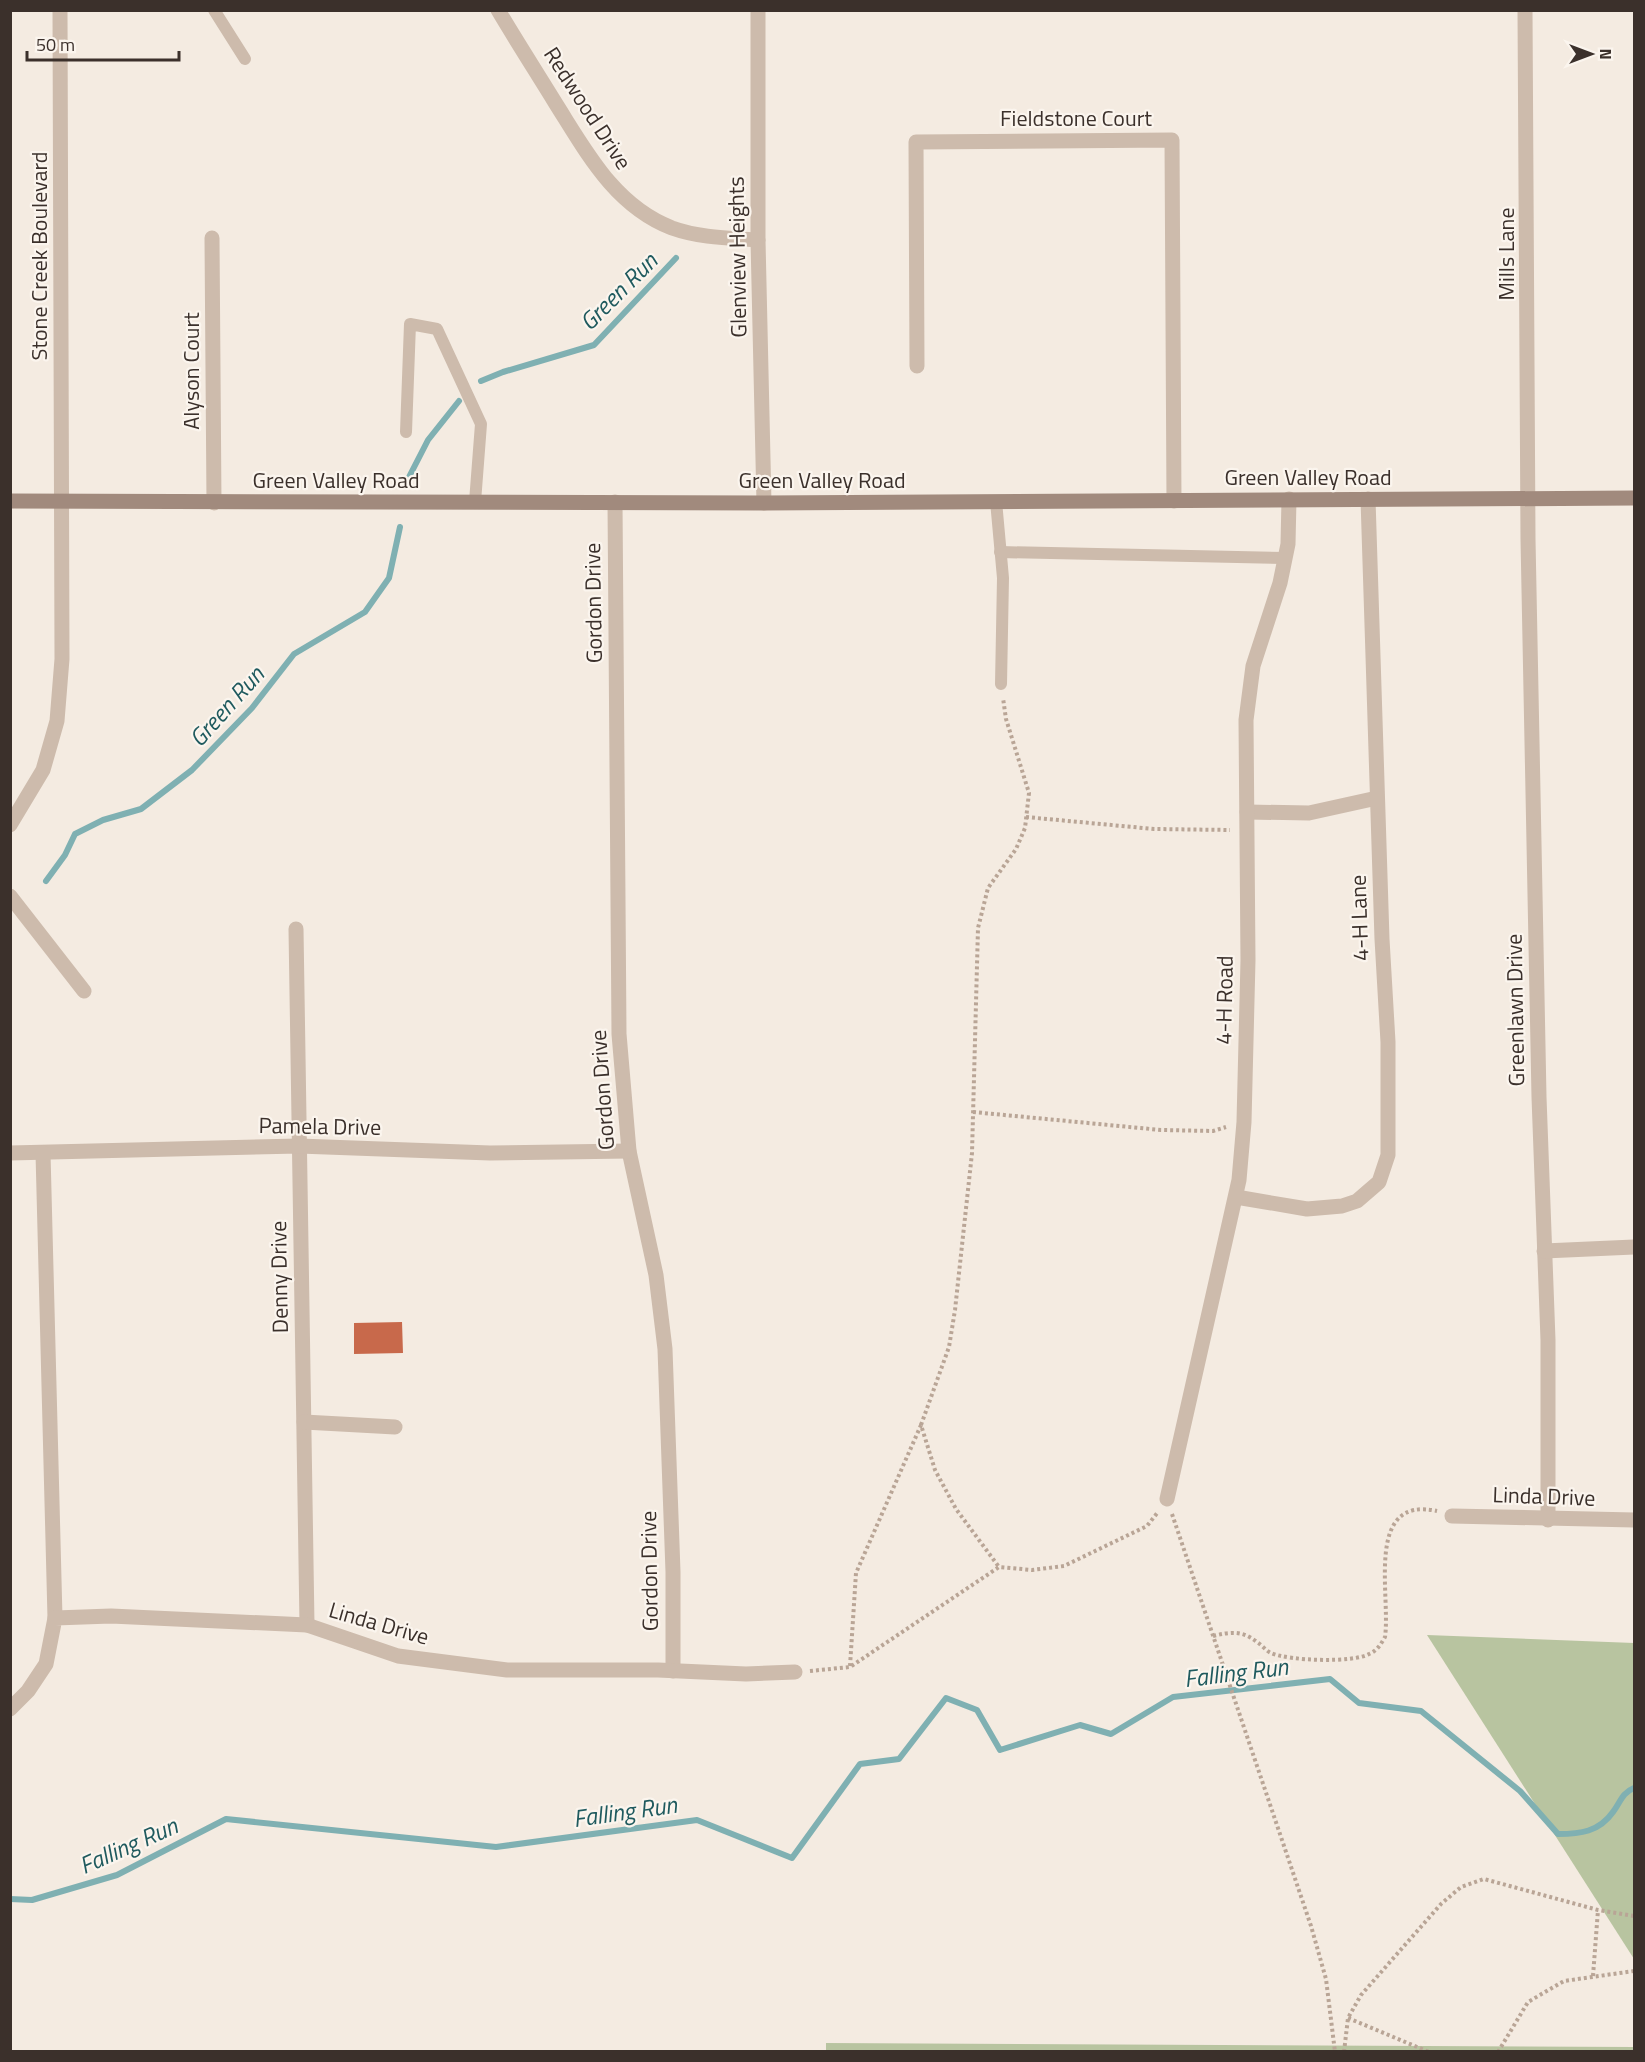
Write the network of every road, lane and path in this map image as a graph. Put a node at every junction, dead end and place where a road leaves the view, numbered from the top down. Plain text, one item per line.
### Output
1 (60, 10) edge
2 (214, 10) edge
3 (498, 10) edge
4 (758, 10) edge
5 (1525, 10) edge
6 (245, 59) dead end
7 (212, 238) dead end
8 (758, 240) junction
9 (917, 366) dead end
10 (406, 432) dead end
11 (1529, 498) junction
12 (1635, 498) edge
13 (1289, 499) junction
14 (1368, 499) junction
15 (10, 501) edge
16 (62, 501) junction
17 (996, 501) junction
18 (1174, 501) junction
19 (475, 502) junction
20 (615, 502) junction
21 (764, 502) junction
22 (214, 503) junction
23 (1000, 552) junction
24 (1285, 558) junction
25 (1001, 684) joint
26 (1377, 798) junction
27 (1247, 812) junction
28 (1026, 817) junction
29 (10, 825) edge
30 (10, 896) edge
31 (296, 929) dead end
32 (84, 991) dead end
33 (973, 1112) junction
34 (1244, 1122) junction
35 (299, 1146) junction
36 (629, 1151) junction
37 (10, 1153) edge
38 (43, 1154) junction
39 (1236, 1197) junction
40 (1635, 1247) edge
41 (1544, 1251) junction
42 (304, 1422) junction
43 (921, 1425) junction
44 (394, 1427) dead end
45 (1167, 1499) junction
46 (1452, 1515) joint
47 (1548, 1520) junction
48 (1635, 1520) edge
49 (999, 1568) junction
50 (56, 1618) junction
51 (307, 1625) junction
52 (1213, 1636) junction
53 (850, 1667) junction
54 (674, 1671) junction
55 (795, 1672) joint
56 (10, 1709) edge
57 (1598, 1910) junction
58 (1635, 1916) edge
59 (1635, 1971) edge
60 (1593, 1976) junction
61 (1348, 2018) junction
62 (1335, 2052) edge
63 (1344, 2052) edge
64 (1429, 2052) edge
65 (1498, 2052) edge

1 - 16 street, Stone Creek Boulevard
2 - 6 lane
3 - 8 street, Redwood Drive
4 - 8 street, Glenview Heights
5 - 11 street, Mills Lane
7 - 22 street, Alyson Court
8 - 21 street, Glenview Heights
9 - 18 street, Fieldstone Court
10 - 19 lane
11 - 12 street, Green Valley Road
11 - 14 street, Green Valley Road
11 - 41 street, Greenlawn Drive
13 - 14 street, Green Valley Road
13 - 18 street, Green Valley Road
13 - 24 street, 4-H Road
14 - 26 street, 4-H Lane
15 - 16 street, Green Valley Road
16 - 22 street, Green Valley Road
16 - 29 street, Stone Creek Boulevard
17 - 18 street, Green Valley Road
17 - 21 street, Green Valley Road
17 - 23 lane
19 - 20 street, Green Valley Road
19 - 22 street, Green Valley Road
20 - 21 street, Green Valley Road
20 - 36 street, Gordon Drive
23 - 24 lane
23 - 25 lane
24 - 27 street, 4-H Road
25 - 28 path
26 - 27 street
26 - 39 street, 4-H Lane
27 - 28 path
27 - 34 street, 4-H Road
28 - 33 path
30 - 32 street
31 - 35 street, Denny Drive
33 - 34 path
33 - 43 path
34 - 39 street, 4-H Road
35 - 36 street, Pamela Drive
35 - 38 street, Pamela Drive
35 - 42 street, Denny Drive
36 - 54 street, Gordon Drive
37 - 38 street, Pamela Drive
38 - 50 street
39 - 45 street, 4-H Road
40 - 41 street
41 - 47 street, Greenlawn Drive
42 - 44 street
42 - 51 street, Denny Drive
43 - 49 path
43 - 53 path
45 - 49 path
45 - 52 path
46 - 47 street, Linda Drive
46 - 52 path
47 - 48 street, Linda Drive
49 - 53 path
50 - 51 street, Linda Drive
50 - 56 street
51 - 54 street, Linda Drive
52 - 62 path
53 - 55 path
54 - 55 street, Linda Drive
57 - 58 path
57 - 60 path
57 - 61 path
59 - 60 path
60 - 65 path
61 - 63 path
61 - 64 path

